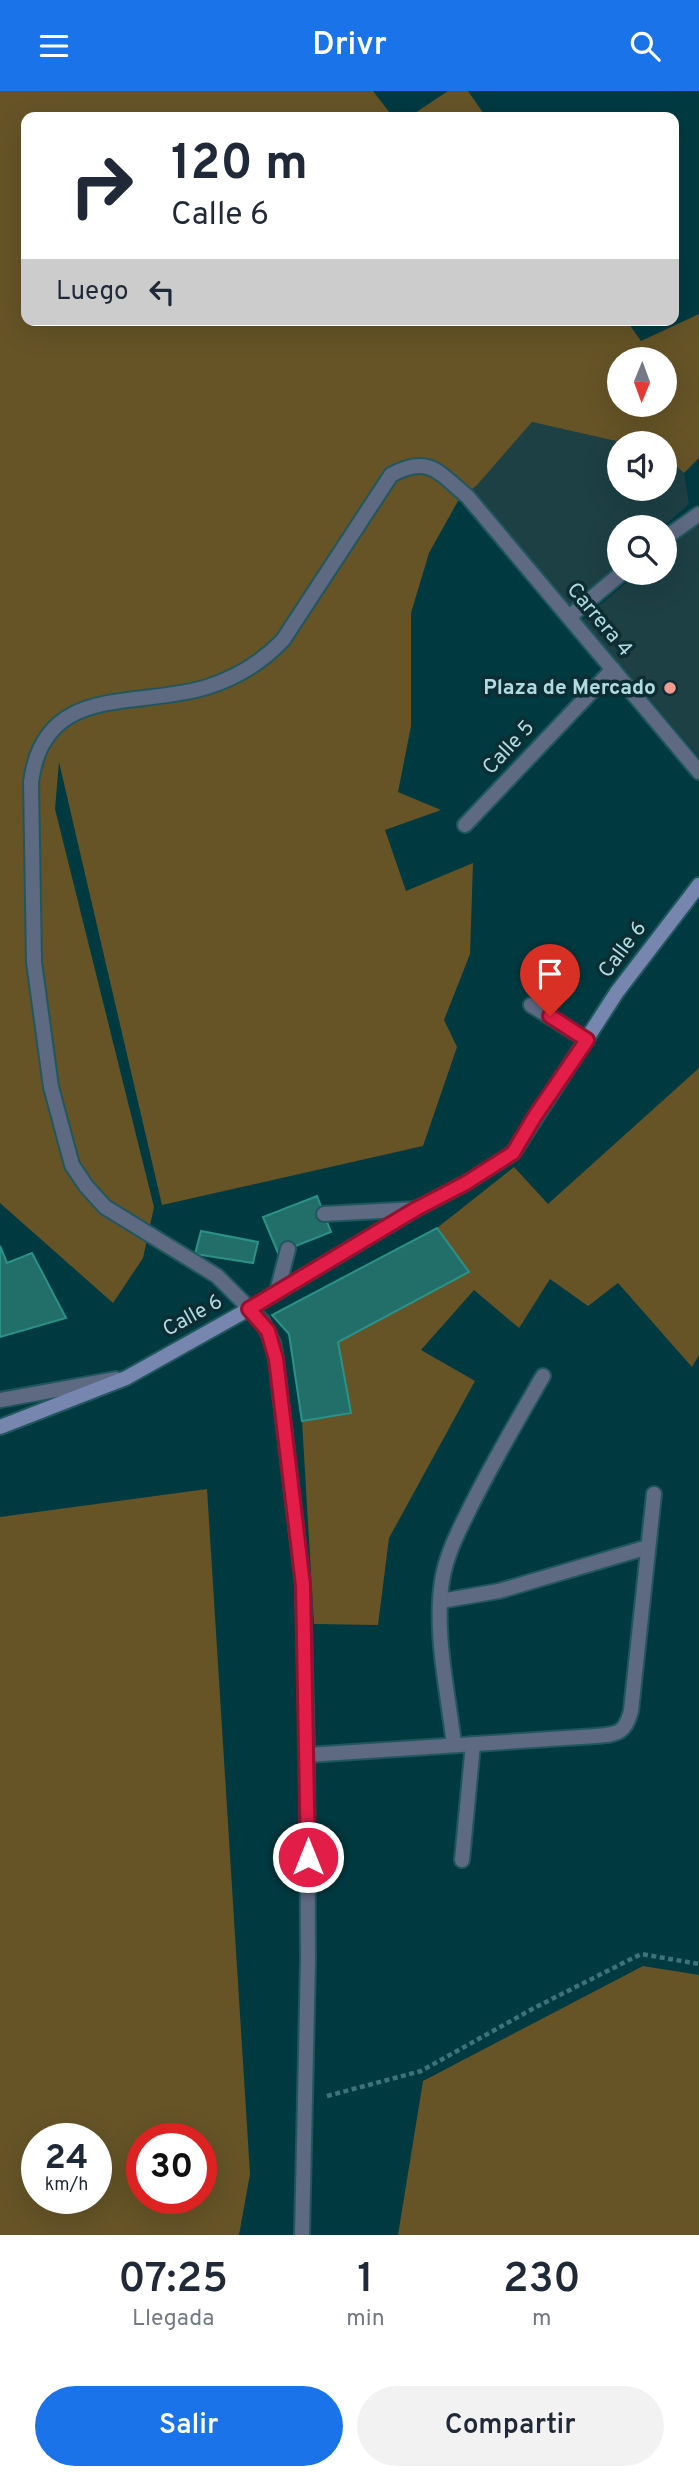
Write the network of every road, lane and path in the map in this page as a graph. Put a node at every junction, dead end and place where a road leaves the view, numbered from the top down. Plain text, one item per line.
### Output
1 (699, 514) edge
2 (677, 530) edge
3 (607, 585) edge
4 (569, 617) junction
5 (613, 669) junction
6 (699, 772) edge
7 (466, 825) dead end
8 (699, 885) edge
9 (531, 1005) dead end
10 (587, 1040) junction
11 (416, 1209) junction
12 (324, 1214) dead end
13 (288, 1249) dead end
14 (277, 1292) junction
15 (249, 1309) junction
16 (543, 1376) dead end
17 (126, 1378) junction
18 (0, 1399) edge
19 (0, 1427) edge
20 (654, 1494) dead end
21 (648, 1547) junction
22 (441, 1601) junction
23 (473, 1744) junction
24 (454, 1745) junction
25 (307, 1755) junction
26 (462, 1860) dead end
27 (699, 1964) edge
28 (305, 2102) junction
29 (302, 2235) edge

1 - 2 street
3 - 4 street
4 - 5 street, Carrera 4
4 - 15 street, Carrera 4
5 - 6 street, Carrera 4
5 - 7 street, Calle 5
8 - 10 street, Calle 6
9 - 10 street
10 - 11 street, Calle 6
11 - 12 street
11 - 14 street, Calle 6
13 - 14 street
14 - 15 street, Calle 6
15 - 17 street, Calle 6
15 - 25 street
16 - 22 street
17 - 18 street
17 - 19 street, Calle 6
20 - 21 street
21 - 22 street
21 - 23 street
22 - 24 street
23 - 24 street
23 - 26 street
24 - 25 street
25 - 28 street
27 - 28 path
28 - 29 street

